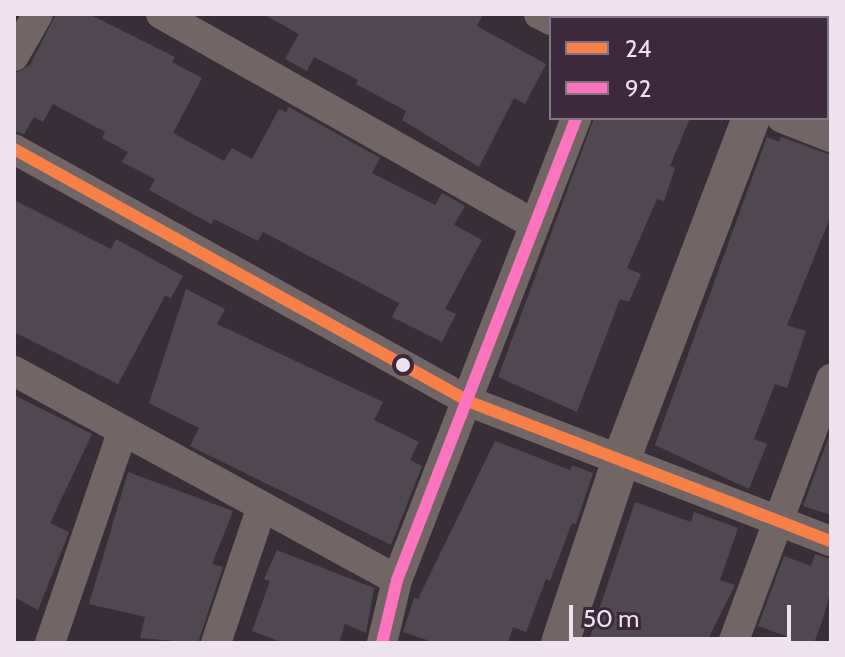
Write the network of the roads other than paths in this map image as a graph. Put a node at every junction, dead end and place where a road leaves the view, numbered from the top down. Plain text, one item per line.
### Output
1 (38, 14) edge
2 (161, 14) edge
3 (14, 56) edge
4 (575, 120) edge
5 (750, 120) edge
6 (787, 120) edge
7 (831, 137) edge
8 (14, 149) edge
9 (534, 224) junction
10 (14, 371) edge
11 (831, 379) edge
12 (470, 402) junction
13 (122, 433) junction
14 (620, 463) junction
15 (261, 509) junction
16 (780, 521) junction
17 (831, 541) edge
18 (397, 580) junction
19 (50, 643) edge
20 (216, 643) edge
21 (382, 643) edge
22 (560, 643) edge
23 (733, 643) edge

1 - 3 street
2 - 9 street
4 - 9 street
5 - 14 street
6 - 7 street
8 - 12 street
9 - 12 street
10 - 13 street
11 - 16 street
12 - 14 street
12 - 18 street
13 - 15 street
13 - 19 street
14 - 16 street
14 - 22 street
15 - 18 street
15 - 20 street
16 - 17 street
16 - 23 street
18 - 21 street

